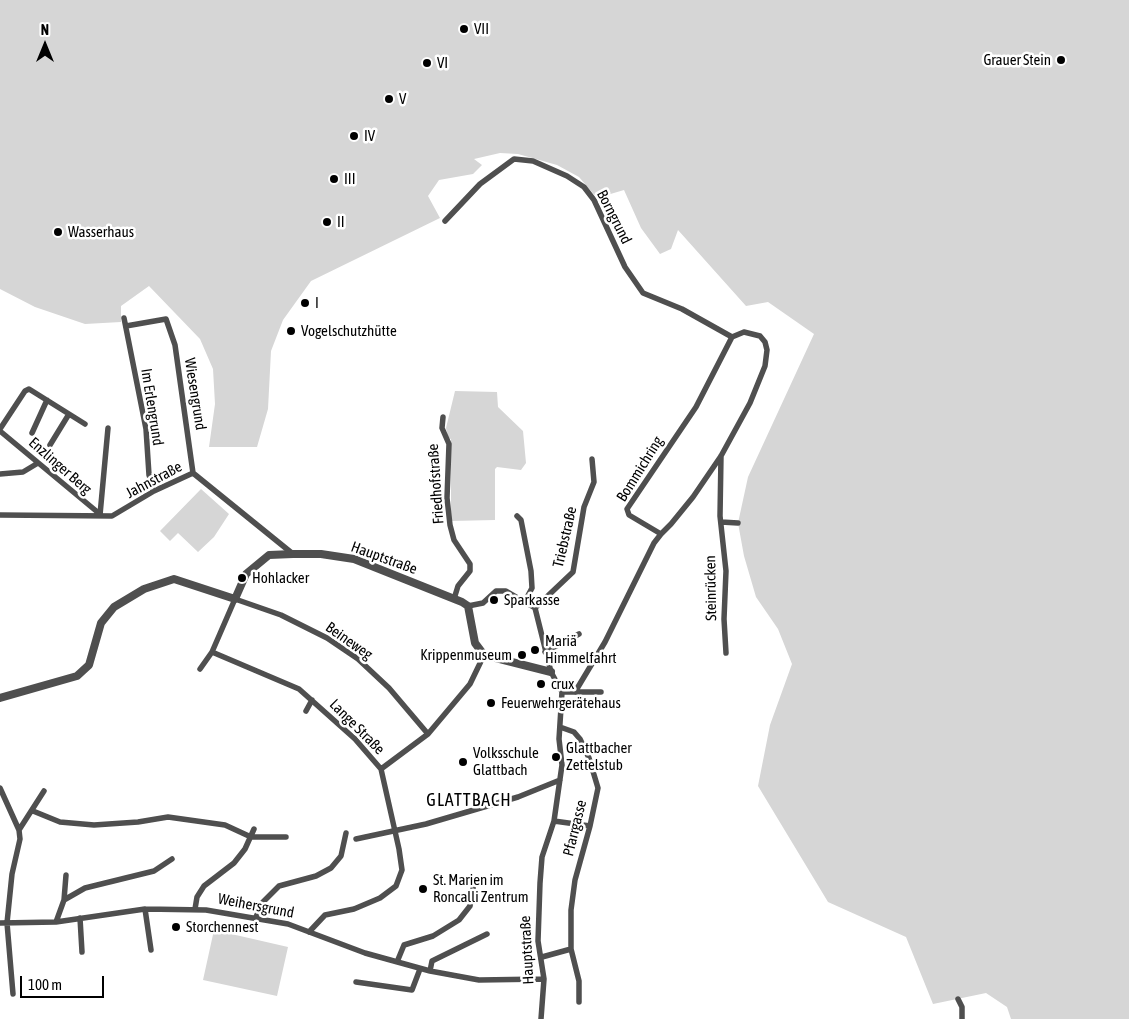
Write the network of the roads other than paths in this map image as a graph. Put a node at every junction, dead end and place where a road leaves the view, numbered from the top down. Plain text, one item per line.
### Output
1 (445, 221) dead end
2 (124, 318) dead end
3 (126, 326) junction
4 (732, 337) junction
5 (47, 400) junction
6 (68, 414) junction
7 (443, 417) dead end
8 (85, 424) dead end
9 (108, 428) dead end
10 (0, 430) edge
11 (32, 433) dead end
12 (50, 445) dead end
13 (721, 456) junction
14 (592, 459) dead end
15 (38, 463) junction
16 (193, 473) junction
17 (0, 474) edge
18 (154, 491) junction
19 (0, 515) edge
20 (103, 516) junction
21 (517, 516) dead end
22 (720, 522) junction
23 (738, 523) dead end
24 (661, 534) junction
25 (293, 554) junction
26 (235, 599) junction
27 (454, 599) junction
28 (525, 601) junction
29 (468, 606) junction
30 (535, 608) junction
31 (579, 634) dead end
32 (212, 652) junction
33 (545, 652) junction
34 (726, 653) dead end
35 (484, 655) junction
36 (200, 669) dead end
37 (551, 672) junction
38 (562, 692) junction
39 (575, 692) junction
40 (601, 692) dead end
41 (0, 698) edge
42 (312, 700) junction
43 (306, 711) dead end
44 (560, 727) junction
45 (428, 734) junction
46 (381, 769) junction
47 (560, 780) junction
48 (0, 788) edge
49 (44, 791) dead end
50 (32, 812) junction
51 (554, 821) junction
52 (590, 826) junction
53 (254, 829) dead end
54 (19, 830) junction
55 (395, 832) junction
56 (346, 833) dead end
57 (251, 837) junction
58 (286, 837) dead end
59 (356, 839) dead end
60 (172, 859) dead end
61 (66, 875) dead end
62 (474, 884) dead end
63 (64, 900) junction
64 (145, 909) junction
65 (195, 909) junction
66 (256, 917) junction
67 (80, 918) junction
68 (56, 922) junction
69 (0, 923) edge
70 (7, 923) junction
71 (309, 932) junction
72 (487, 934) dead end
73 (571, 949) junction
74 (151, 950) dead end
75 (82, 952) dead end
76 (542, 957) junction
77 (397, 962) junction
78 (420, 969) junction
79 (430, 972) junction
80 (544, 979) junction
81 (356, 982) dead end
82 (13, 994) dead end
83 (958, 1000) dead end
84 (579, 1002) dead end
85 (541, 1019) edge
86 (962, 1019) edge

1 - 4 street, Borngrund
2 - 3 street, Im Erlengrund
3 - 16 street, Wiesengrund
3 - 18 street, Im Erlengrund
4 - 13 street
4 - 24 street, Bommichring
5 - 6 street
5 - 10 street
5 - 11 street
6 - 8 street
6 - 12 street
7 - 27 street, Friedhofstraße
9 - 20 street
10 - 15 street, Enzlinger Berg
13 - 22 street, Steinrücken
13 - 24 street
14 - 30 street, Triebstraße
15 - 17 street
15 - 20 street, Enzlinger Berg
16 - 18 street, Jahnstraße
16 - 25 street, Jahnstraße
18 - 20 street, Jahnstraße
19 - 20 street, Jahnstraße
21 - 28 street
22 - 23 street
22 - 34 street, Steinrücken
24 - 39 street
25 - 26 street, Hauptstraße
25 - 27 street, Hauptstraße
26 - 32 street
26 - 41 street
26 - 45 street, Beineweg
27 - 29 street, Hauptstraße
28 - 29 street
28 - 30 street
29 - 35 street
30 - 33 street
31 - 33 street
32 - 36 street
32 - 42 street, Lange Straße
33 - 37 street
35 - 37 street
35 - 45 street
37 - 38 street
38 - 39 street
38 - 44 street, Hauptstraße
39 - 40 street
42 - 43 street, Lange Straße
42 - 46 street, Lange Straße
44 - 47 street, Hauptstraße
44 - 52 street, Pfarrgasse
45 - 46 street
46 - 55 street, Lange Straße
47 - 51 street, Hauptstraße
47 - 55 street
48 - 54 street
49 - 50 street
50 - 54 street
50 - 57 street
51 - 52 street
51 - 76 street, Hauptstraße
52 - 73 street, Pfarrgasse
53 - 57 street
54 - 70 street
55 - 59 street
55 - 71 street, Lange Straße
56 - 66 street
57 - 58 street
57 - 65 street
60 - 63 street
61 - 63 street
62 - 77 street
63 - 68 street
64 - 65 street, Weihersgrund
64 - 67 street, Weihersgrund
64 - 74 street
65 - 66 street, Weihersgrund
66 - 71 street, Weihersgrund
67 - 68 street, Weihersgrund
67 - 75 street
68 - 70 street, Weihersgrund
69 - 70 street, Weihersgrund
70 - 82 street
71 - 77 street, Weihersgrund
72 - 79 street
73 - 76 street
73 - 84 street, Pfarrgasse
76 - 80 street, Hauptstraße
77 - 78 street, Weihersgrund
78 - 79 street, Weihersgrund
78 - 81 street
79 - 80 street, Weihersgrund
80 - 85 street, Hauptstraße
83 - 86 street

